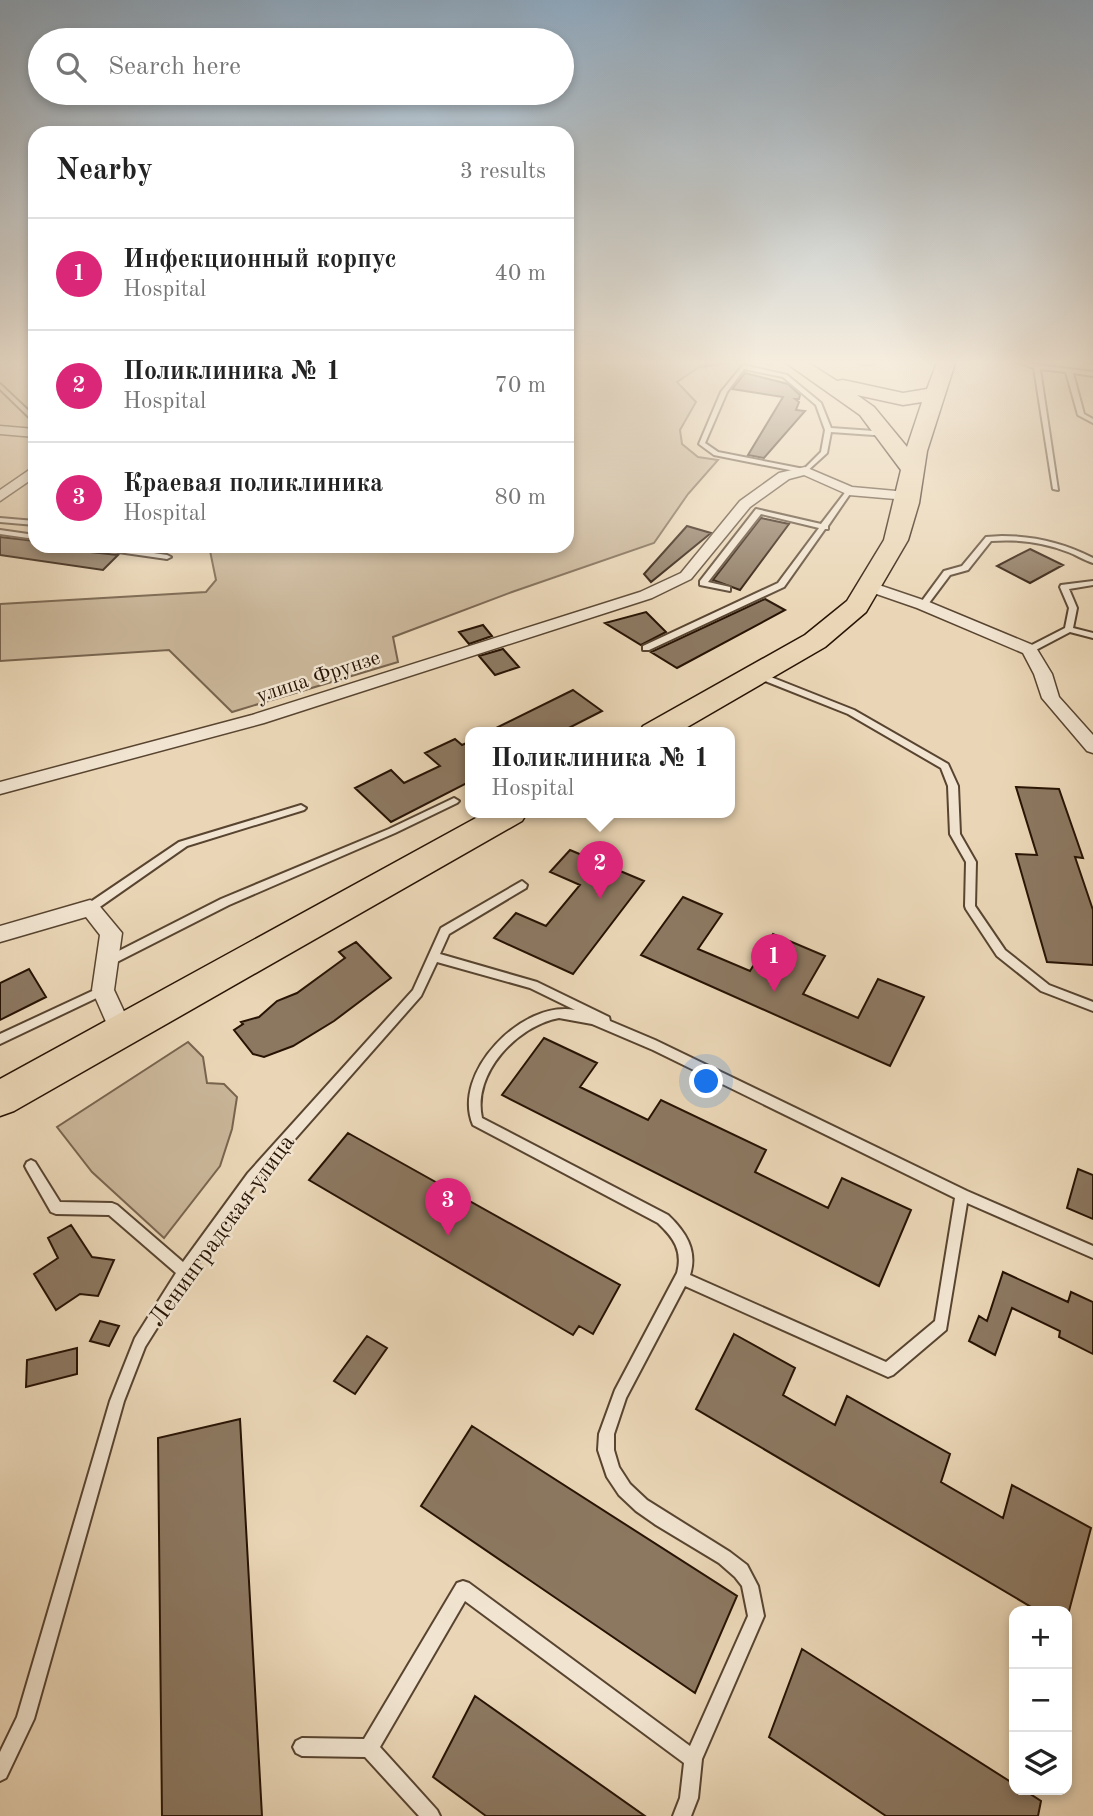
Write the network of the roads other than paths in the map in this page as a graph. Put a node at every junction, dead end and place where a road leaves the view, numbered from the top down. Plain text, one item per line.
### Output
1 (704, 445) edge
2 (825, 445) edge
3 (895, 445) edge
4 (918, 445) edge
5 (1049, 445) edge
6 (911, 467) junction
7 (805, 471) junction
8 (28, 475) edge
9 (1056, 489) dead end
10 (849, 491) junction
11 (908, 496) junction
12 (0, 497) edge
13 (0, 520) edge
14 (28, 522) edge
15 (825, 527) junction
16 (0, 532) edge
17 (28, 536) edge
18 (144, 553) edge
19 (167, 556) dead end
20 (1093, 561) edge
21 (1093, 583) edge
22 (870, 587) junction
23 (727, 589) dead end
24 (923, 605) junction
25 (1069, 629) junction
26 (1093, 636) edge
27 (646, 648) dead end
28 (1029, 650) junction
29 (758, 675) junction
30 (665, 727) edge
31 (1093, 747) edge
32 (0, 788) edge
33 (454, 801) dead end
34 (302, 808) dead end
35 (502, 818) edge
36 (522, 885) dead end
37 (90, 908) junction
38 (0, 934) edge
39 (434, 957) junction
40 (106, 962) junction
41 (103, 990) junction
42 (1093, 1007) edge
43 (122, 1033) junction
44 (0, 1039) edge
45 (657, 1046) junction
46 (0, 1099) edge
47 (31, 1167) dead end
48 (962, 1195) junction
49 (1093, 1252) edge
50 (184, 1272) junction
51 (681, 1278) junction
52 (302, 1747) dead end
53 (369, 1748) junction
54 (693, 1759) junction
55 (0, 1772) edge
56 (431, 1816) edge
57 (682, 1816) edge

1 - 7 lane
2 - 7 lane
3 - 6 main road
4 - 6 main road
5 - 9 lane
6 - 11 main road
7 - 10 street
7 - 32 street, улица Фрунзе
8 - 12 street
10 - 11 street
10 - 15 lane
11 - 22 main road
13 - 14 lane
15 - 23 lane
15 - 27 lane
16 - 17 lane
18 - 19 lane
20 - 24 lane
21 - 25 lane
22 - 24 street
22 - 29 main road
24 - 28 street
25 - 26 lane
25 - 28 lane
28 - 31 street
29 - 30 main road
29 - 42 lane
33 - 40 lane
34 - 37 lane
35 - 43 main road
36 - 39 lane, Ленинградская улица
37 - 38 street
37 - 40 street
39 - 45 lane
39 - 50 lane, Ленинградская улица
40 - 41 street
41 - 43 street
41 - 44 lane
43 - 46 main road
45 - 48 lane
45 - 51 lane
47 - 50 lane
48 - 49 lane
48 - 51 lane
50 - 55 lane, Ленинградская улица
51 - 54 lane
52 - 53 lane
53 - 54 lane
53 - 56 lane
54 - 57 lane

